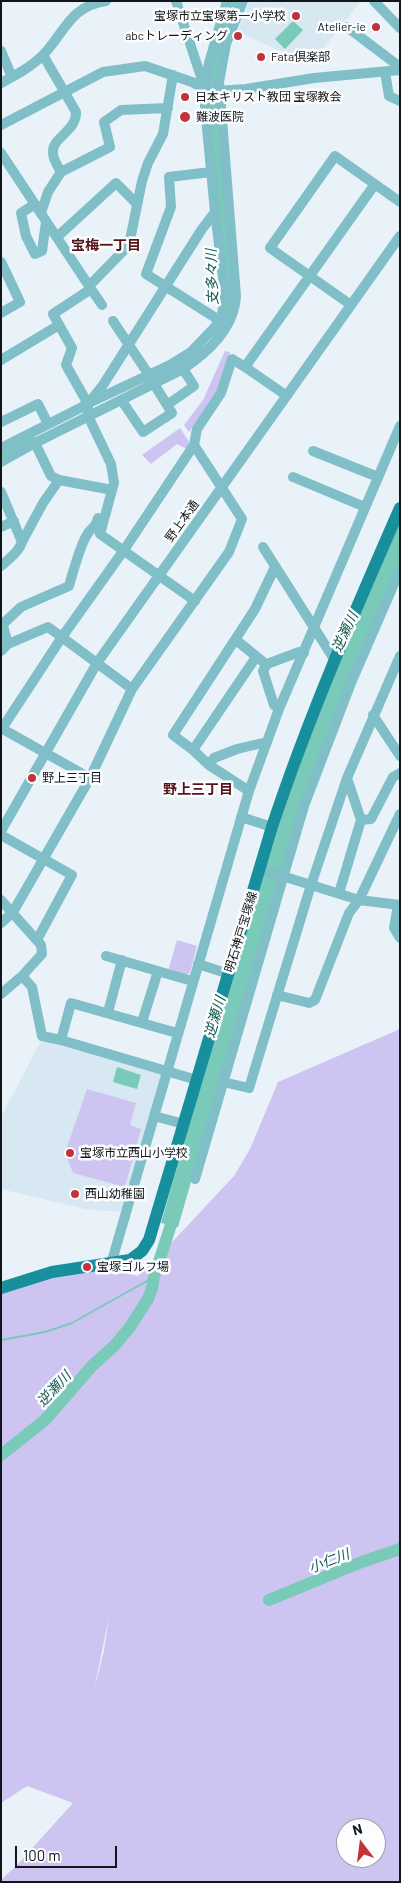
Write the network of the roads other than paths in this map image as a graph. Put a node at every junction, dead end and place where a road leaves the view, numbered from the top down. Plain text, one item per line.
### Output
1 (106, 1) edge
2 (176, 1) edge
3 (227, 1) edge
4 (243, 1) edge
5 (374, 1) edge
6 (347, 26) dead end
7 (400, 28) edge
8 (1, 51) edge
9 (43, 55) junction
10 (400, 68) edge
11 (385, 72) junction
12 (173, 75) junction
13 (12, 77) junction
14 (1, 83) edge
15 (212, 90) junction
16 (64, 92) junction
17 (400, 101) edge
18 (168, 108) junction
19 (1, 124) edge
20 (1, 153) edge
21 (61, 172) junction
22 (211, 172) junction
23 (375, 184) junction
24 (400, 202) edge
25 (35, 204) junction
26 (137, 204) junction
27 (215, 212) junction
28 (44, 218) junction
29 (400, 236) edge
30 (57, 237) junction
31 (2, 267) edge
32 (309, 275) junction
33 (166, 286) junction
34 (90, 288) junction
35 (102, 305) dead end
36 (351, 305) junction
37 (1, 313) edge
38 (219, 320) junction
39 (113, 321) dead end
40 (59, 325) junction
41 (128, 345) junction
42 (1, 360) edge
43 (245, 367) junction
44 (183, 369) junction
45 (151, 380) junction
46 (287, 396) junction
47 (122, 401) junction
48 (167, 405) junction
49 (88, 410) junction
50 (2, 419) edge
51 (48, 424) junction
52 (400, 426) edge
53 (35, 443) junction
54 (194, 445) junction
55 (1, 448) edge
56 (313, 451) dead end
57 (1, 462) edge
58 (378, 476) junction
59 (293, 477) dead end
60 (59, 480) junction
61 (111, 486) junction
62 (222, 487) junction
63 (1, 492) edge
64 (365, 507) junction
65 (400, 508) edge
66 (14, 521) junction
67 (1, 527) edge
68 (22, 542) junction
69 (263, 547) dead end
70 (124, 550) junction
71 (1, 566) edge
72 (275, 567) junction
73 (400, 570) edge
74 (159, 575) junction
75 (195, 600) junction
76 (315, 628) junction
77 (62, 637) junction
78 (236, 640) junction
79 (4, 647) edge
80 (304, 653) junction
81 (400, 656) edge
82 (256, 657) junction
83 (334, 659) junction
84 (97, 663) junction
85 (267, 664) junction
86 (132, 689) junction
87 (279, 709) junction
88 (373, 715) junction
89 (2, 729) edge
90 (267, 742) junction
91 (193, 750) junction
92 (45, 754) junction
93 (400, 756) edge
94 (209, 765) junction
95 (400, 773) edge
96 (90, 778) junction
97 (347, 778) junction
98 (249, 791) junction
99 (400, 814) edge
100 (241, 817) junction
101 (361, 820) junction
102 (272, 827) junction
103 (1, 831) edge
104 (1, 835) edge
105 (43, 859) junction
106 (260, 869) junction
107 (283, 875) junction
108 (311, 885) junction
109 (339, 893) junction
110 (1, 900) edge
111 (359, 900) junction
112 (399, 905) edge
113 (13, 912) junction
114 (1, 923) edge
115 (400, 938) edge
116 (37, 940) junction
117 (106, 956) dead end
118 (122, 960) junction
119 (198, 964) junction
120 (158, 971) junction
121 (229, 974) junction
122 (22, 976) junction
123 (192, 981) junction
124 (1, 994) edge
125 (278, 995) junction
126 (108, 1012) junction
127 (142, 1022) junction
128 (177, 1033) junction
129 (61, 1040) junction
130 (166, 1072) junction
131 (197, 1080) junction
132 (222, 1082) junction
133 (154, 1116) junction
134 (184, 1124) junction
135 (195, 1179) dead end
136 (111, 1264) junction
137 (1, 1288) edge

1 - 9 street
2 - 15 street
3 - 15 street
4 - 15 street
5 - 7 street
6 - 10 street
8 - 13 street
9 - 13 street
9 - 16 street
10 - 11 street
11 - 15 street
11 - 17 street
12 - 15 street
12 - 16 street
12 - 18 street
13 - 14 street
15 - 22 street
15 - 44 street
16 - 19 street
16 - 21 street
18 - 21 street
18 - 26 street
20 - 25 street
21 - 28 street
22 - 27 street
22 - 33 street
23 - 24 street
23 - 32 street
23 - 32 street
25 - 28 street
25 - 28 street
26 - 30 street
26 - 34 street
27 - 33 street
27 - 38 street
28 - 30 street
29 - 36 street, 野上本通
30 - 34 street
31 - 37 street
32 - 36 street
32 - 43 street
33 - 38 street
33 - 41 street
34 - 35 street
34 - 40 street
36 - 46 street, 野上本通
38 - 45 street
39 - 41 street
40 - 42 street
40 - 49 street
41 - 45 street
41 - 49 street
43 - 46 street
43 - 54 street
44 - 45 street
44 - 48 street
45 - 47 street
45 - 48 street
45 - 49 street
46 - 62 street, 野上本通
47 - 48 street
47 - 49 street
49 - 51 street
49 - 53 street
49 - 61 street
50 - 51 street
51 - 55 street
52 - 58 street
53 - 57 street
53 - 60 street
54 - 62 street
54 - 70 street
56 - 58 street
58 - 64 street
59 - 64 street
60 - 61 street
60 - 68 street
61 - 70 street
61 - 79 street
62 - 74 street, 野上本通
62 - 75 street
63 - 66 street
64 - 76 street
65 - 83 main road, 明石神戸宝塚線
66 - 67 street
66 - 68 street
68 - 71 street
69 - 72 street
70 - 74 street
70 - 77 street
72 - 76 street
72 - 78 street
73 - 107 street
74 - 75 street
74 - 84 street, 野上本通
75 - 86 street
76 - 80 street
76 - 83 street
77 - 79 street
77 - 84 street
77 - 89 street
78 - 82 street
78 - 91 street
80 - 85 street
80 - 87 street
81 - 88 street
82 - 85 street
82 - 91 street
83 - 102 main road, 明石神戸宝塚線
84 - 86 street
84 - 92 street, 野上本通
85 - 87 street
86 - 96 street
87 - 90 street
88 - 93 street
88 - 97 street
89 - 92 street
90 - 94 street
90 - 98 street
91 - 94 street
92 - 96 street
92 - 103 street, 野上本通
94 - 98 street
95 - 101 street
96 - 105 street
97 - 101 street
97 - 108 street
98 - 100 street
99 - 111 street
100 - 102 street
100 - 119 street
101 - 109 street
102 - 106 main road, 明石神戸宝塚線
104 - 105 street
105 - 113 street
105 - 116 street
106 - 107 street
106 - 121 main road, 明石神戸宝塚線
107 - 108 street
107 - 132 street
108 - 109 street
108 - 125 street
109 - 111 street
110 - 113 street
111 - 112 street
111 - 125 street
112 - 115 street
113 - 114 street
113 - 116 street
116 - 122 street
117 - 118 street
118 - 120 street
118 - 126 street
119 - 121 street
119 - 123 street
120 - 123 street
120 - 127 street
121 - 131 main road, 明石神戸宝塚線
122 - 124 street
122 - 129 street
123 - 128 street
125 - 132 street
126 - 127 street
126 - 129 street
127 - 128 street
128 - 130 street
129 - 130 street
130 - 131 street
130 - 133 street
131 - 134 main road, 明石神戸宝塚線
132 - 135 street
133 - 134 street
133 - 136 street
134 - 136 main road, 明石神戸宝塚線
136 - 137 main road, 明石神戸宝塚線

